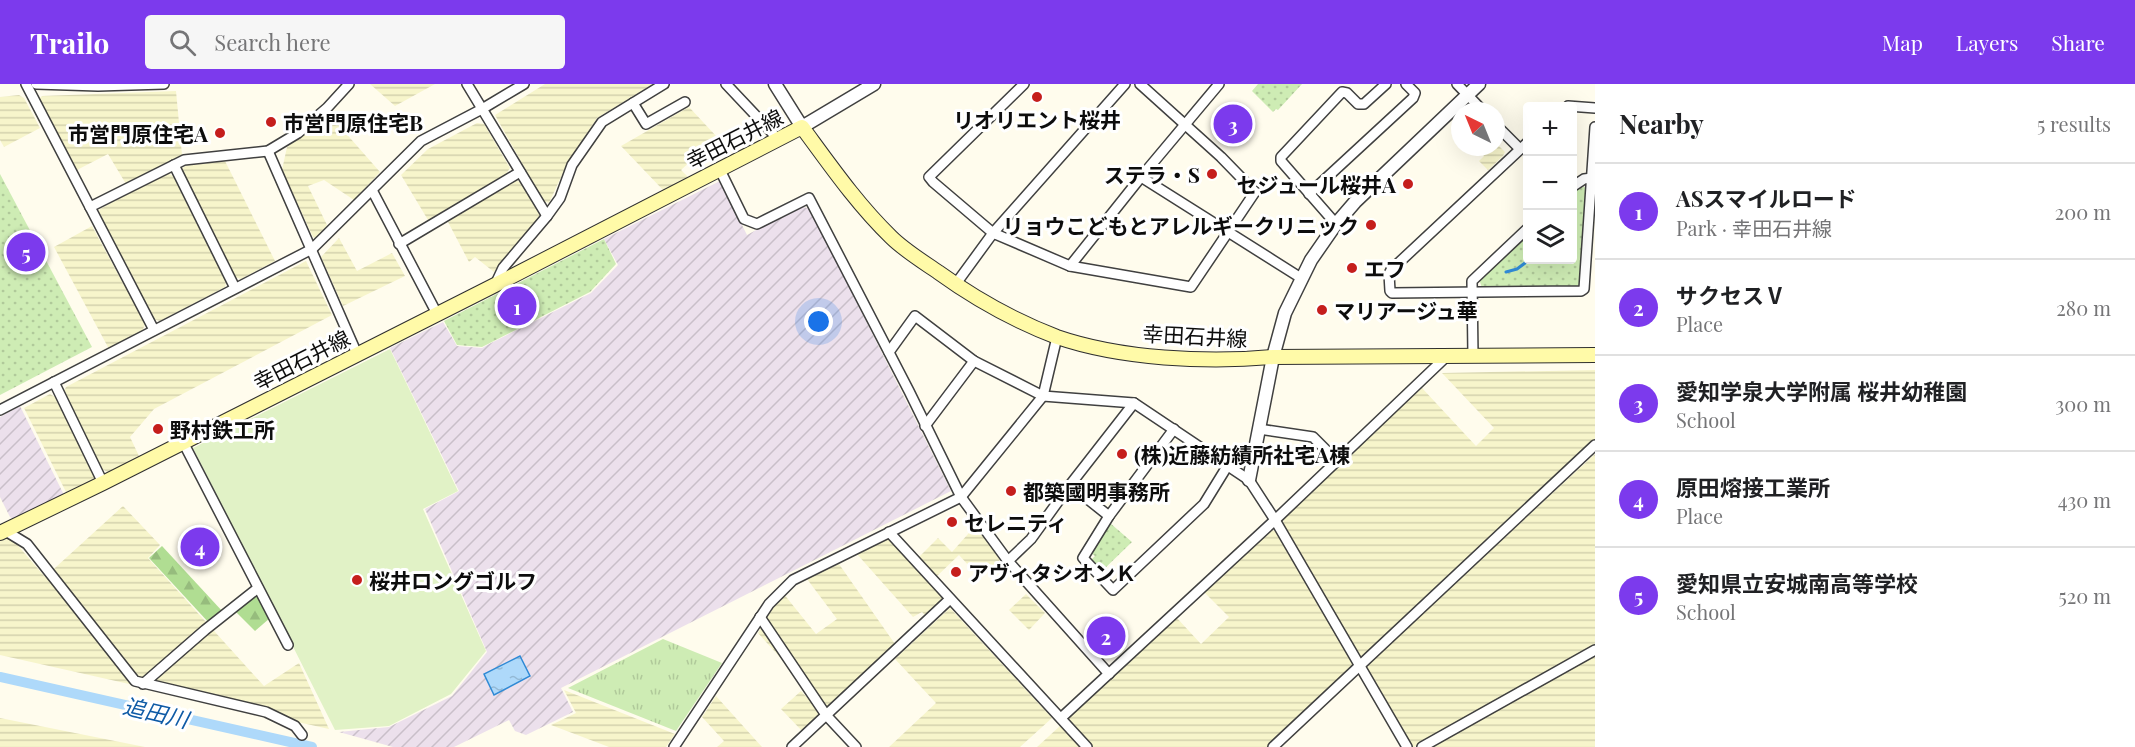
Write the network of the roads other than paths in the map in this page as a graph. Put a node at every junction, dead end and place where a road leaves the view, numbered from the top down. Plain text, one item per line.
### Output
1 (26, 84) edge
2 (36, 84) edge
3 (164, 84) edge
4 (349, 84) edge
5 (467, 84) edge
6 (524, 84) edge
7 (664, 84) edge
8 (726, 84) edge
9 (776, 84) edge
10 (874, 84) edge
11 (1024, 84) edge
12 (1125, 84) edge
13 (1140, 84) edge
14 (1219, 84) edge
15 (1386, 84) edge
16 (1406, 84) edge
17 (1457, 84) edge
18 (1479, 84) edge
19 (1467, 95) junction
20 (685, 102) dead end
21 (1474, 102) edge
22 (633, 104) junction
23 (1577, 107) edge
24 (1595, 108) edge
25 (482, 109) junction
26 (1184, 125) junction
27 (802, 127) junction
28 (1595, 127) edge
29 (1505, 134) edge
30 (778, 139) junction
31 (1523, 146) edge
32 (1520, 149) junction
33 (268, 151) junction
34 (174, 165) junction
35 (720, 170) junction
36 (520, 172) junction
37 (1141, 177) junction
38 (1592, 178) junction
39 (1577, 184) edge
40 (372, 190) junction
41 (1309, 194) junction
42 (90, 207) junction
43 (547, 216) junction
44 (1336, 224) junction
45 (1523, 232) edge
46 (993, 233) junction
47 (1228, 233) junction
48 (399, 244) junction
49 (312, 249) junction
50 (1070, 266) junction
51 (1301, 278) junction
52 (495, 285) junction
53 (956, 285) junction
54 (235, 288) junction
55 (1472, 292) junction
56 (435, 310) dead end
57 (154, 330) junction
58 (1057, 337) junction
59 (888, 352) junction
60 (357, 354) junction
61 (1595, 355) edge
62 (1447, 356) junction
63 (1473, 356) junction
64 (1273, 357) junction
65 (974, 362) junction
66 (54, 382) junction
67 (1043, 396) junction
68 (1134, 403) junction
69 (0, 410) edge
70 (925, 426) junction
71 (1174, 429) junction
72 (1259, 429) junction
73 (183, 442) junction
74 (1595, 445) edge
75 (1337, 461) junction
76 (1228, 465) junction
77 (1249, 480) junction
78 (103, 483) junction
79 (1070, 485) junction
80 (961, 497) junction
81 (1109, 516) junction
82 (1275, 520) junction
83 (2, 531) edge
84 (889, 532) junction
85 (1008, 561) junction
86 (258, 588) junction
87 (950, 599) junction
88 (760, 616) junction
89 (288, 645) dead end
90 (1595, 650) edge
91 (1360, 667) junction
92 (1109, 674) junction
93 (143, 684) junction
94 (826, 715) junction
95 (1061, 718) junction
96 (302, 735) dead end
97 (674, 747) edge
98 (792, 747) edge
99 (856, 747) edge
100 (1087, 747) edge
101 (1274, 747) edge
102 (1407, 747) edge
103 (1422, 747) edge

1 - 42 street
2 - 3 street
4 - 33 street
5 - 25 street
6 - 25 street
7 - 22 street
8 - 30 street
9 - 27 street
10 - 27 street
11 - 46 street
12 - 46 street
13 - 26 street
14 - 26 street
15 - 41 street
16 - 41 street
17 - 19 street
18 - 19 street
19 - 21 street
19 - 44 street
20 - 22 street
22 - 43 street
23 - 24 street
25 - 36 street
25 - 40 street
26 - 37 street
26 - 47 street
27 - 30 main road, 幸田石井線
27 - 53 main road, 幸田石井線
28 - 38 street
29 - 32 street
30 - 35 main road, 幸田石井線
31 - 32 street
32 - 55 street
33 - 34 street
33 - 49 street
34 - 42 street
34 - 54 street
35 - 52 main road, 幸田石井線
35 - 59 street
36 - 43 street
36 - 48 street
37 - 47 street
37 - 50 street
38 - 39 street
38 - 55 street
40 - 48 street
40 - 49 street
41 - 44 street
42 - 57 street
43 - 52 street
44 - 51 street
45 - 55 street
46 - 50 street
46 - 53 street
47 - 50 street
47 - 51 street
48 - 56 street
49 - 54 street
49 - 60 street
51 - 64 street
52 - 60 main road, 幸田石井線
53 - 58 main road, 幸田石井線
54 - 57 street
55 - 63 street
57 - 66 street
58 - 64 main road, 幸田石井線
58 - 67 street
59 - 65 street
59 - 70 street
60 - 73 main road, 幸田石井線
61 - 63 main road, 幸田石井線
62 - 63 main road, 幸田石井線
62 - 64 main road, 幸田石井線
62 - 75 street
64 - 72 street
65 - 67 street
65 - 70 street
66 - 69 street
66 - 78 street
67 - 68 street
67 - 80 street
68 - 71 street
68 - 79 street
70 - 80 street
71 - 76 street
71 - 81 street
72 - 75 street
72 - 77 street
73 - 78 main road, 幸田石井線
73 - 86 street
74 - 91 street
75 - 82 street
76 - 77 street
76 - 81 street
77 - 82 street
78 - 83 main road, 幸田石井線
79 - 81 street
79 - 85 street
80 - 84 street
80 - 85 street
82 - 91 street
82 - 92 street
83 - 93 street
84 - 87 street
84 - 88 street
85 - 92 street
86 - 89 street
86 - 93 street
87 - 94 street
87 - 95 street
88 - 94 street
88 - 97 street
90 - 103 street
91 - 101 street
91 - 102 street
92 - 95 street
93 - 96 street
94 - 98 street
94 - 99 street
95 - 100 street

